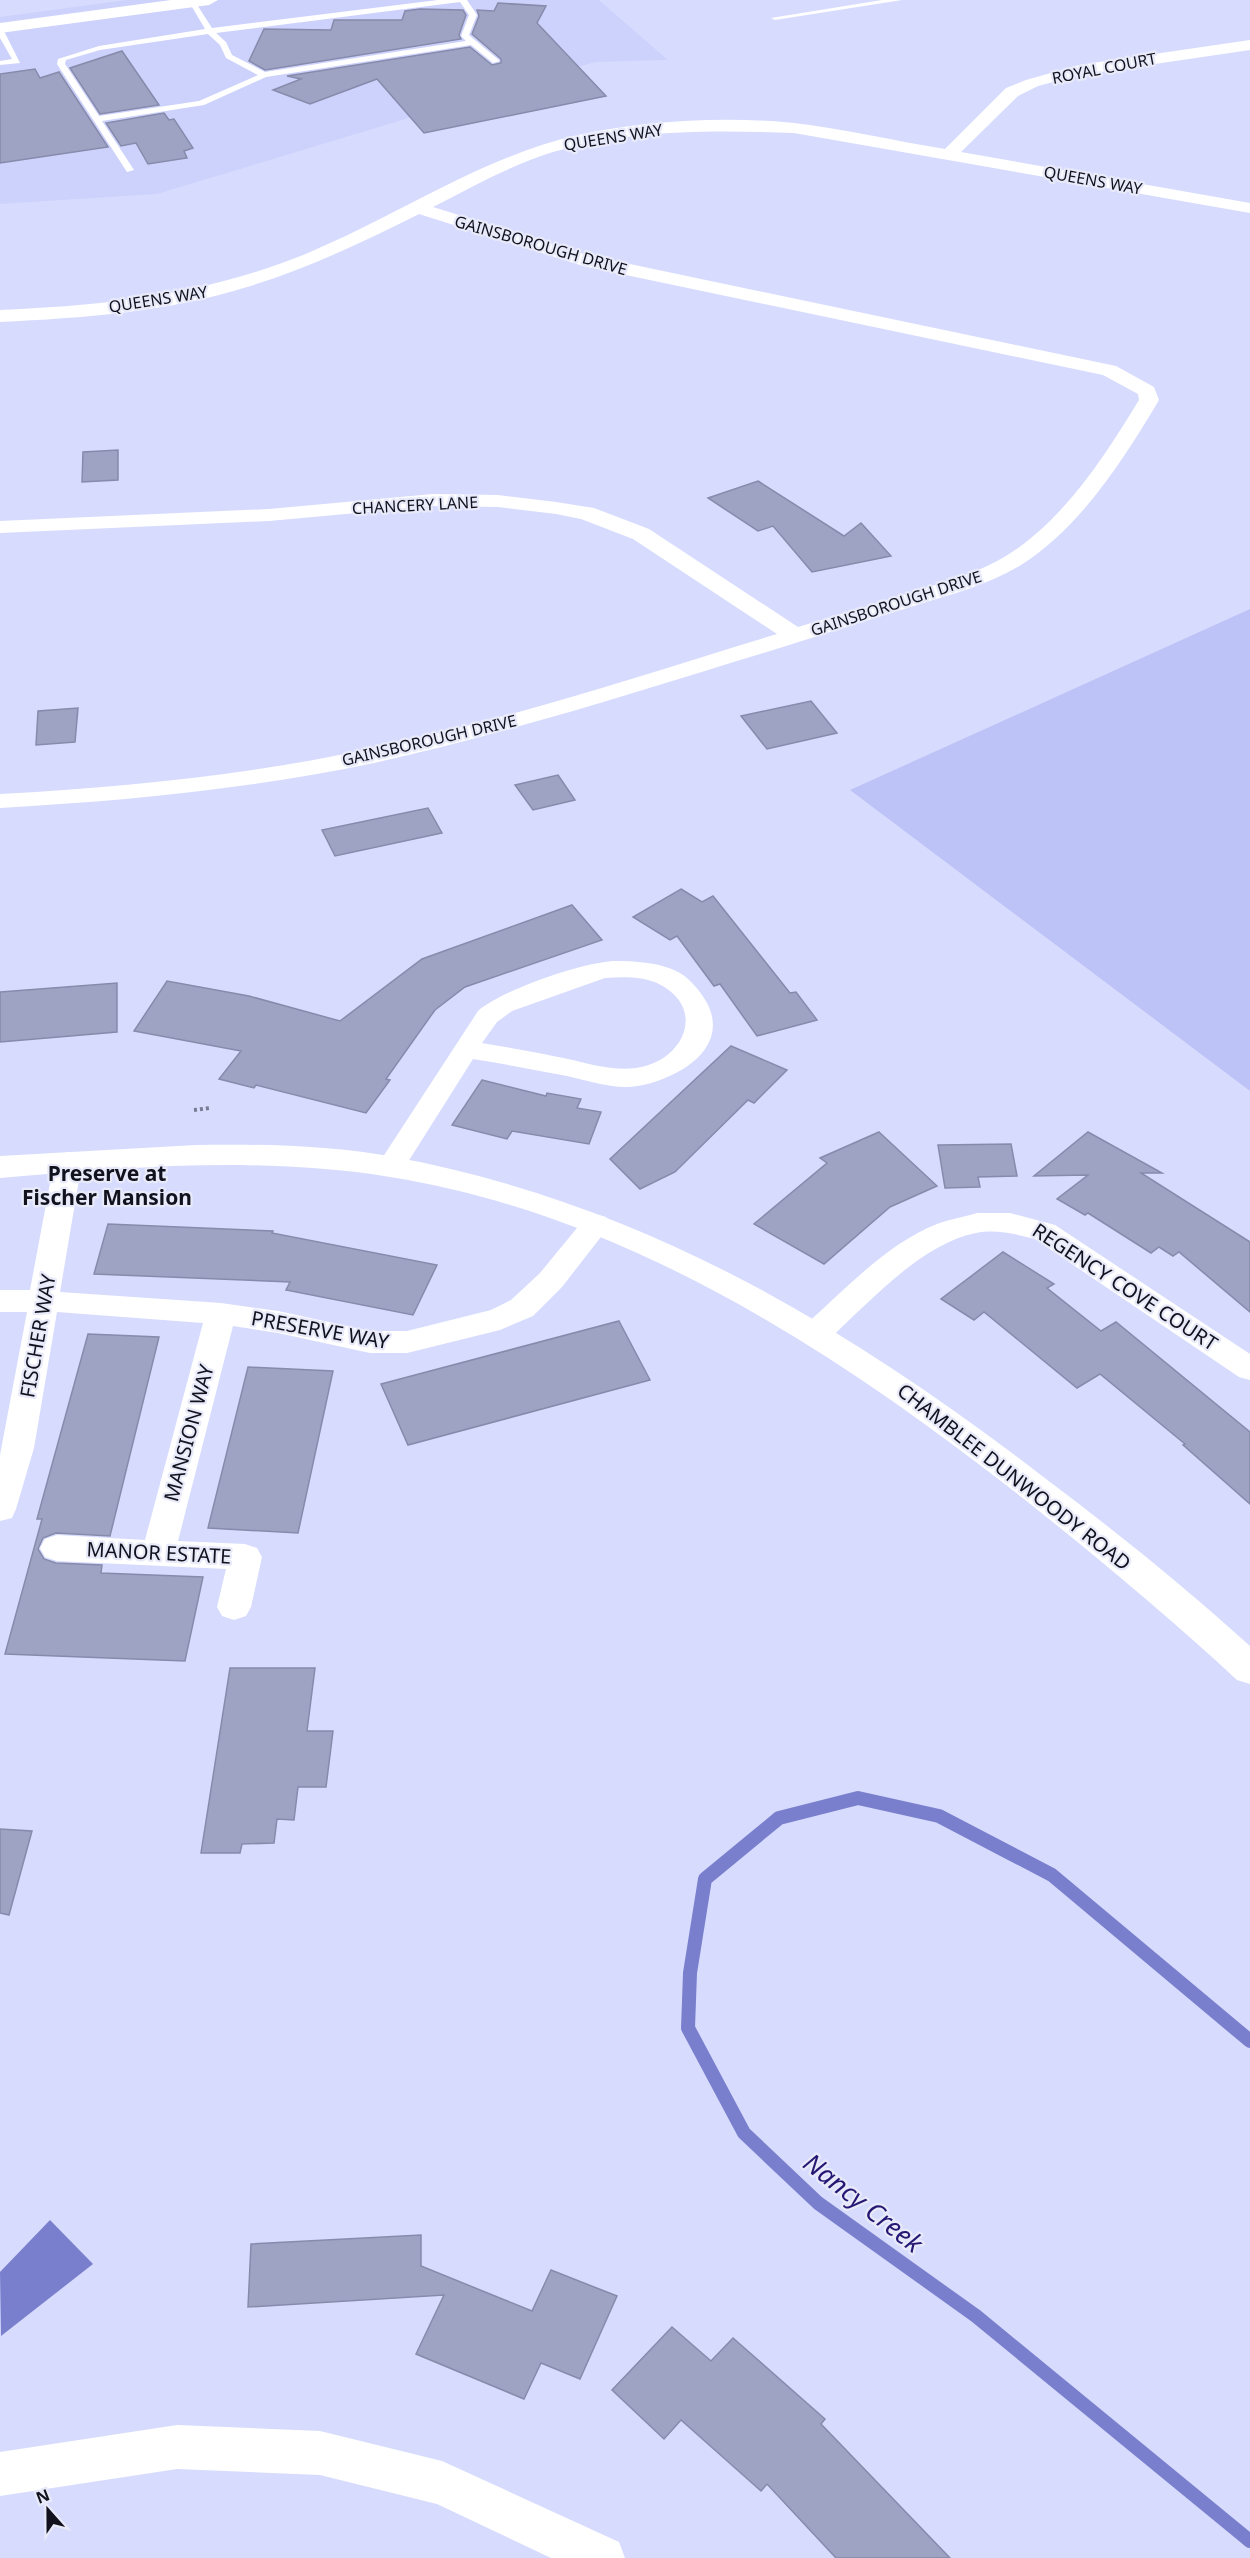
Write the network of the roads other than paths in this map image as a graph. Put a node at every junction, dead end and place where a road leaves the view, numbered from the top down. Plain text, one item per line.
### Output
1 (209, 0) edge
2 (457, 0) edge
3 (463, 0) edge
4 (898, 0) edge
5 (191, 2) junction
6 (775, 18) dead end
7 (0, 30) edge
8 (210, 32) junction
9 (473, 42) junction
10 (1250, 45) edge
11 (496, 61) dead end
12 (0, 63) edge
13 (264, 75) junction
14 (97, 119) junction
15 (950, 154) junction
16 (130, 170) dead end
17 (417, 208) junction
18 (1250, 208) edge
19 (0, 316) edge
20 (0, 527) edge
21 (796, 636) junction
22 (0, 801) edge
23 (465, 1049) junction
24 (68, 1162) junction
25 (391, 1166) junction
26 (0, 1167) edge
27 (596, 1224) junction
28 (0, 1300) edge
29 (45, 1300) junction
30 (221, 1314) junction
31 (816, 1333) junction
32 (1250, 1369) edge
33 (9, 1448) edge
34 (0, 1509) edge
35 (57, 1548) dead end
36 (158, 1553) junction
37 (234, 1607) dead end
38 (1250, 1669) edge
39 (0, 2474) edge
40 (603, 2558) edge

1 - 5 street
2 - 8 lane
3 - 9 lane
4 - 6 lane
5 - 7 street
5 - 8 lane
7 - 12 lane
8 - 13 lane
8 - 14 lane
9 - 11 lane
9 - 13 lane
10 - 15 street, ROYAL COURT
13 - 14 lane
14 - 16 lane
15 - 17 street, QUEENS WAY
15 - 18 street, QUEENS WAY
17 - 19 street, QUEENS WAY
17 - 21 street, GAINSBOROUGH DRIVE
20 - 21 street, CHANCERY LANE
21 - 22 street, GAINSBOROUGH DRIVE
23 - 23 street
23 - 25 street
24 - 25 street, CHAMBLEE DUNWOODY ROAD
24 - 26 street, CHAMBLEE DUNWOODY ROAD
24 - 29 street, FISCHER WAY
25 - 27 street, CHAMBLEE DUNWOODY ROAD
27 - 30 street, PRESERVE WAY
27 - 31 street, CHAMBLEE DUNWOODY ROAD
28 - 29 street, PRESERVE WAY
29 - 30 street, PRESERVE WAY
29 - 33 street, FISCHER WAY
30 - 36 street, MANSION WAY
31 - 32 street, REGENCY COVE COURT
31 - 38 street, CHAMBLEE DUNWOODY ROAD
33 - 34 street, FISCHER WAY
35 - 36 street, MANOR ESTATE
36 - 37 street, MANOR ESTATE
39 - 40 street

